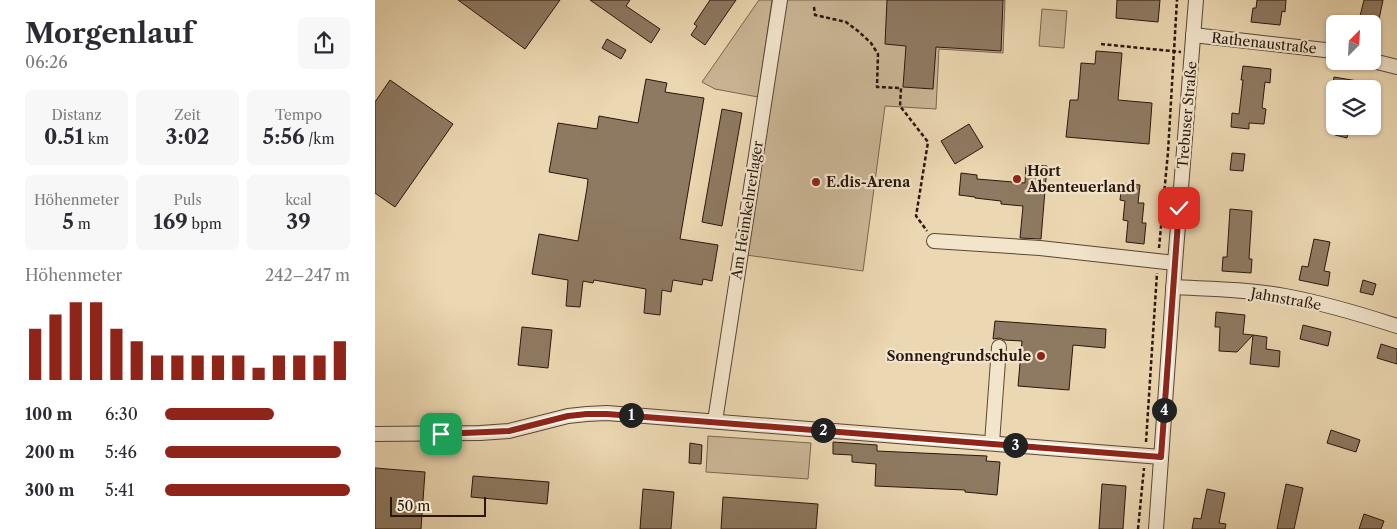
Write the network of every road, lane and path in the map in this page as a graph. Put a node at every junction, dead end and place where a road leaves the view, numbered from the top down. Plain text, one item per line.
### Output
1 (780, 0) edge
2 (1196, 0) edge
3 (814, 7) dead end
4 (1193, 35) junction
5 (1101, 44) dead end
6 (1326, 50) edge
7 (1192, 53) junction
8 (1381, 63) edge
9 (1397, 67) edge
10 (934, 240) joint
11 (1175, 263) junction
12 (1173, 287) junction
13 (1397, 326) edge
14 (999, 347) dead end
15 (715, 421) junction
16 (375, 434) edge
17 (992, 443) junction
18 (1161, 457) junction
19 (1155, 529) edge

1 - 15 street, Am Heimkehrerlager
2 - 4 street, Trebuser Straße
3 - 10 path
4 - 6 street, Rathenaustraße
4 - 7 street, Trebuser Straße
5 - 7 path
7 - 11 street, Trebuser Straße
8 - 9 street
10 - 11 street
11 - 12 street, Trebuser Straße
12 - 13 street, Jahnstraße
12 - 18 street, Trebuser Straße
14 - 17 street
15 - 16 street
15 - 17 street
17 - 18 street
18 - 19 street, Trebuser Straße

